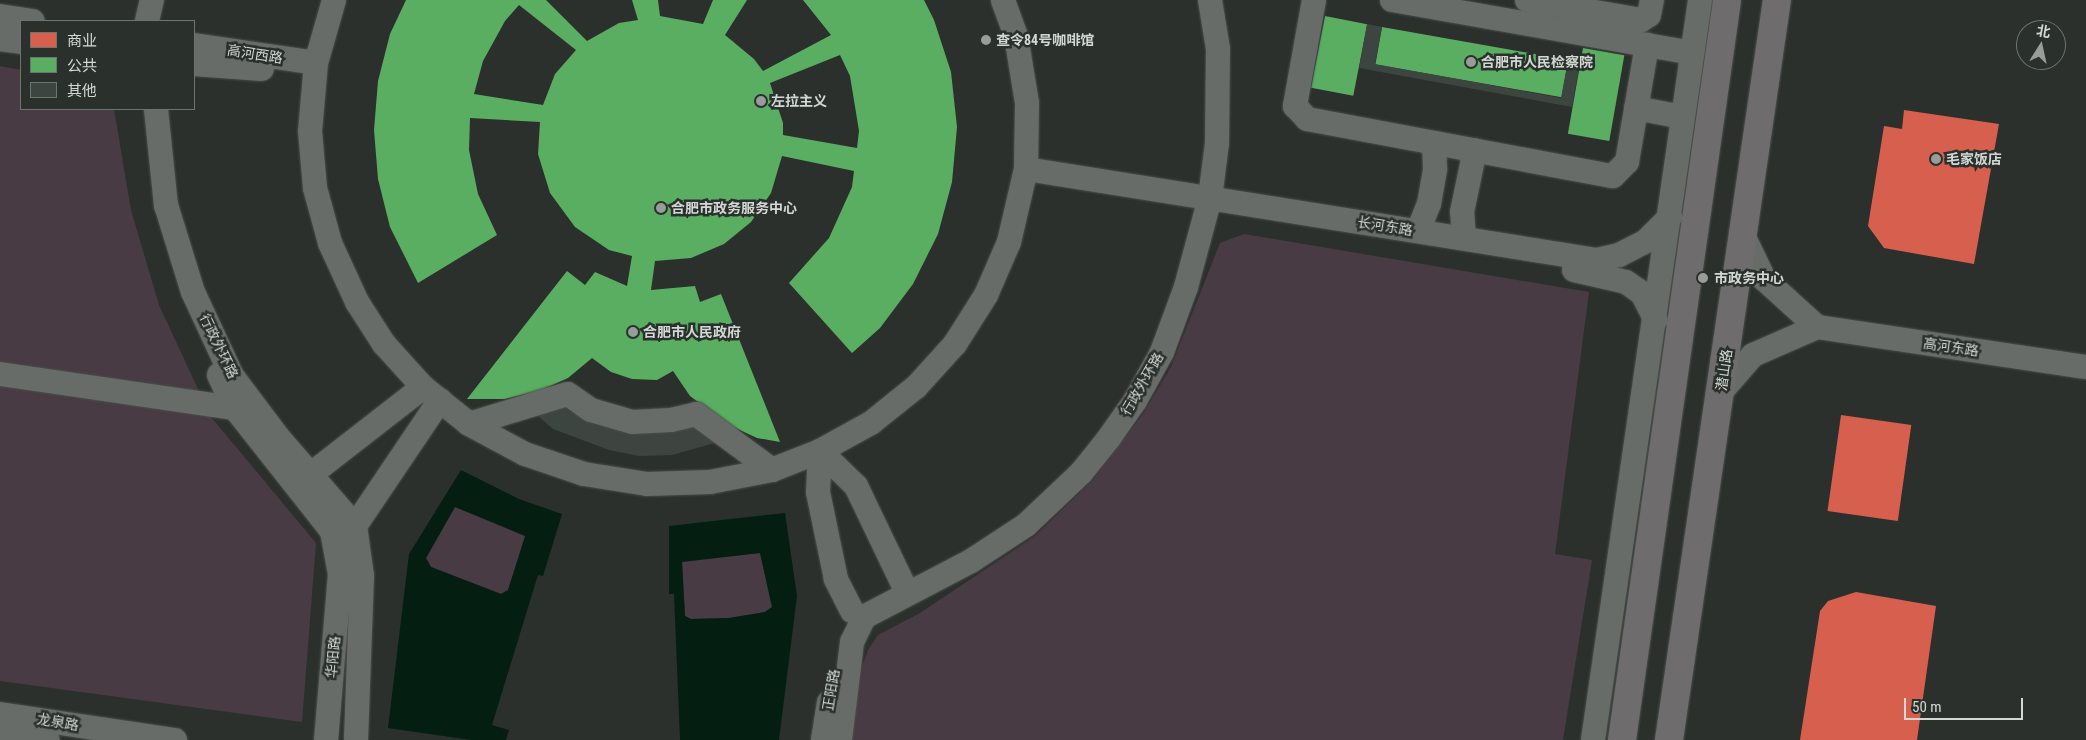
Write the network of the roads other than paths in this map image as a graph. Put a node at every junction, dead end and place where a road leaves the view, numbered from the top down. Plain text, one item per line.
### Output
1 (152, 0) edge
2 (163, 0) edge
3 (334, 0) edge
4 (1003, 0) edge
5 (1194, 0) edge
6 (1210, 0) edge
7 (1314, 0) edge
8 (1392, 0) edge
9 (1528, 0) edge
10 (1652, 0) edge
11 (1700, 0) edge
12 (1727, 0) edge
13 (1777, 0) edge
14 (0, 16) edge
15 (26, 20) edge
16 (147, 20) edge
17 (159, 20) edge
18 (0, 39) edge
19 (20, 42) edge
20 (195, 45) edge
21 (1647, 45) junction
22 (1692, 53) junction
23 (195, 64) edge
24 (315, 68) junction
25 (1636, 108) junction
26 (142, 110) edge
27 (156, 110) edge
28 (1682, 117) junction
29 (1434, 143) junction
30 (1475, 150) junction
31 (1704, 166) junction
32 (1024, 178) junction
33 (1201, 204) junction
34 (1666, 222) junction
35 (1418, 231) junction
36 (1742, 233) junction
37 (1464, 238) junction
38 (1653, 314) junction
39 (1817, 327) junction
40 (2086, 367) edge
41 (1674, 369) junction
42 (0, 374) edge
43 (1721, 392) junction
44 (432, 394) junction
45 (234, 407) junction
46 (262, 415) junction
47 (469, 424) junction
48 (820, 451) junction
49 (772, 470) junction
50 (310, 475) junction
51 (355, 526) junction
52 (351, 575) junction
53 (903, 584) junction
54 (852, 611) junction
55 (845, 641) junction
56 (0, 714) edge
57 (0, 733) edge
58 (48, 740) edge
59 (175, 740) edge
60 (326, 740) edge
61 (356, 740) edge
62 (823, 740) edge
63 (840, 740) edge
64 (1593, 740) edge
65 (1622, 740) edge
66 (1669, 740) edge

1 - 16 street
2 - 17 street
3 - 24 street
4 - 32 street
5 - 33 street, 行政外环路
6 - 33 street, 行政外环路
7 - 29 street
8 - 21 street
9 - 10 street
11 - 22 street
12 - 31 main road
13 - 36 main road, 潜山路
14 - 15 street
18 - 19 street
20 - 24 street, 高河西路
21 - 22 street
21 - 25 street
22 - 28 street
23 - 24 street, 高河西路
24 - 44 street
25 - 28 street
25 - 30 street
26 - 45 street, 行政外环路
27 - 46 street, 行政外环路
28 - 34 street
29 - 30 street
29 - 35 street
30 - 37 street
31 - 34 street, 长河东路
31 - 41 main road
32 - 33 street, 长河东路
32 - 48 street
33 - 35 street, 长河东路
33 - 38 street, 长河东路
33 - 53 street, 行政外环路
33 - 55 street, 行政外环路
34 - 37 street, 长河东路
34 - 38 street
35 - 37 street, 长河东路
36 - 39 street
36 - 43 main road, 潜山路
38 - 41 street, 长河东路
38 - 64 street
39 - 40 street, 高河东路
39 - 43 street
41 - 65 main road
42 - 45 street
43 - 66 main road, 潜山路
44 - 47 street
44 - 50 street
44 - 51 street
45 - 46 street
45 - 52 street, 行政外环路
46 - 50 street, 行政外环路
47 - 49 street
47 - 49 street
48 - 49 street
48 - 53 street
48 - 54 street
50 - 51 street, 行政外环路
51 - 52 street
52 - 60 street, 华阳路
52 - 61 street, 华阳路
53 - 54 street, 行政外环路
54 - 55 street
55 - 62 street, 正阳路
55 - 63 street, 正阳路
56 - 59 street, 龙泉路
57 - 58 street, 龙泉路

